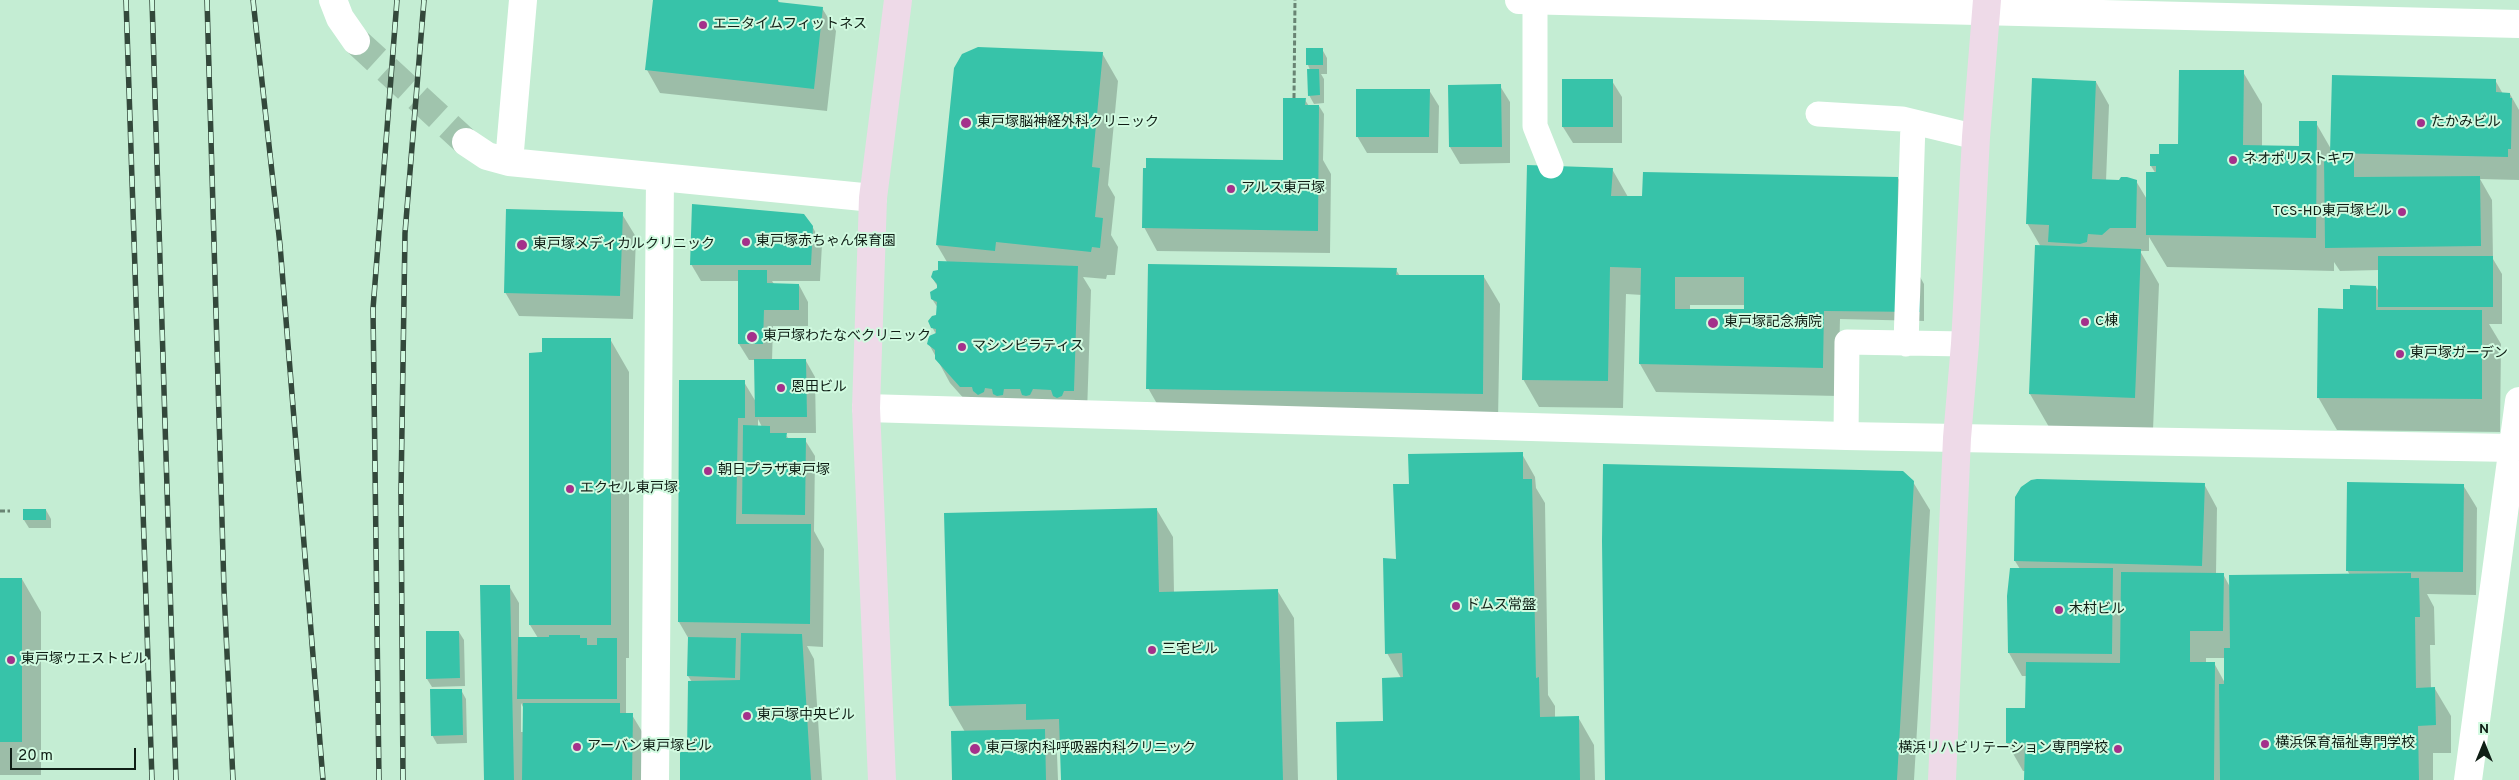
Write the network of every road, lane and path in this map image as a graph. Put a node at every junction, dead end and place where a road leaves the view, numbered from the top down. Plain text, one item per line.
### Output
1 (333, 0) edge
2 (523, 0) edge
3 (898, 0) edge
4 (1295, 0) edge
5 (1519, 0) edge
6 (1535, 0) edge
7 (1985, 5) edge
8 (2519, 24) edge
9 (356, 41) tunnel mouth
10 (1294, 98) dead end
11 (1818, 114) dead end
12 (1913, 123) junction
13 (1976, 137) junction
14 (466, 142) tunnel mouth
15 (509, 162) junction
16 (1551, 166) dead end
17 (660, 177) junction
18 (873, 198) junction
19 (1906, 344) junction
20 (1965, 344) junction
21 (2519, 401) edge
22 (866, 408) junction
23 (1846, 436) junction
24 (1957, 438) junction
25 (2513, 448) junction
26 (0, 511) edge
27 (10, 511) dead end
28 (655, 780) edge
29 (882, 780) edge
30 (1942, 780) edge
31 (2468, 780) edge

1 - 9 street
2 - 15 street
3 - 18 street
4 - 10 path
5 - 6 street
6 - 7 street
6 - 16 lane
7 - 8 street
7 - 13 street
11 - 12 lane
12 - 13 lane
12 - 19 lane
13 - 20 street
14 - 15 street
15 - 17 street
17 - 18 street
17 - 28 street
18 - 22 street
19 - 20 lane
19 - 23 lane
20 - 24 street
21 - 25 street
22 - 23 street
22 - 29 street
23 - 24 street
24 - 25 street
24 - 30 street
25 - 31 street
26 - 27 path

